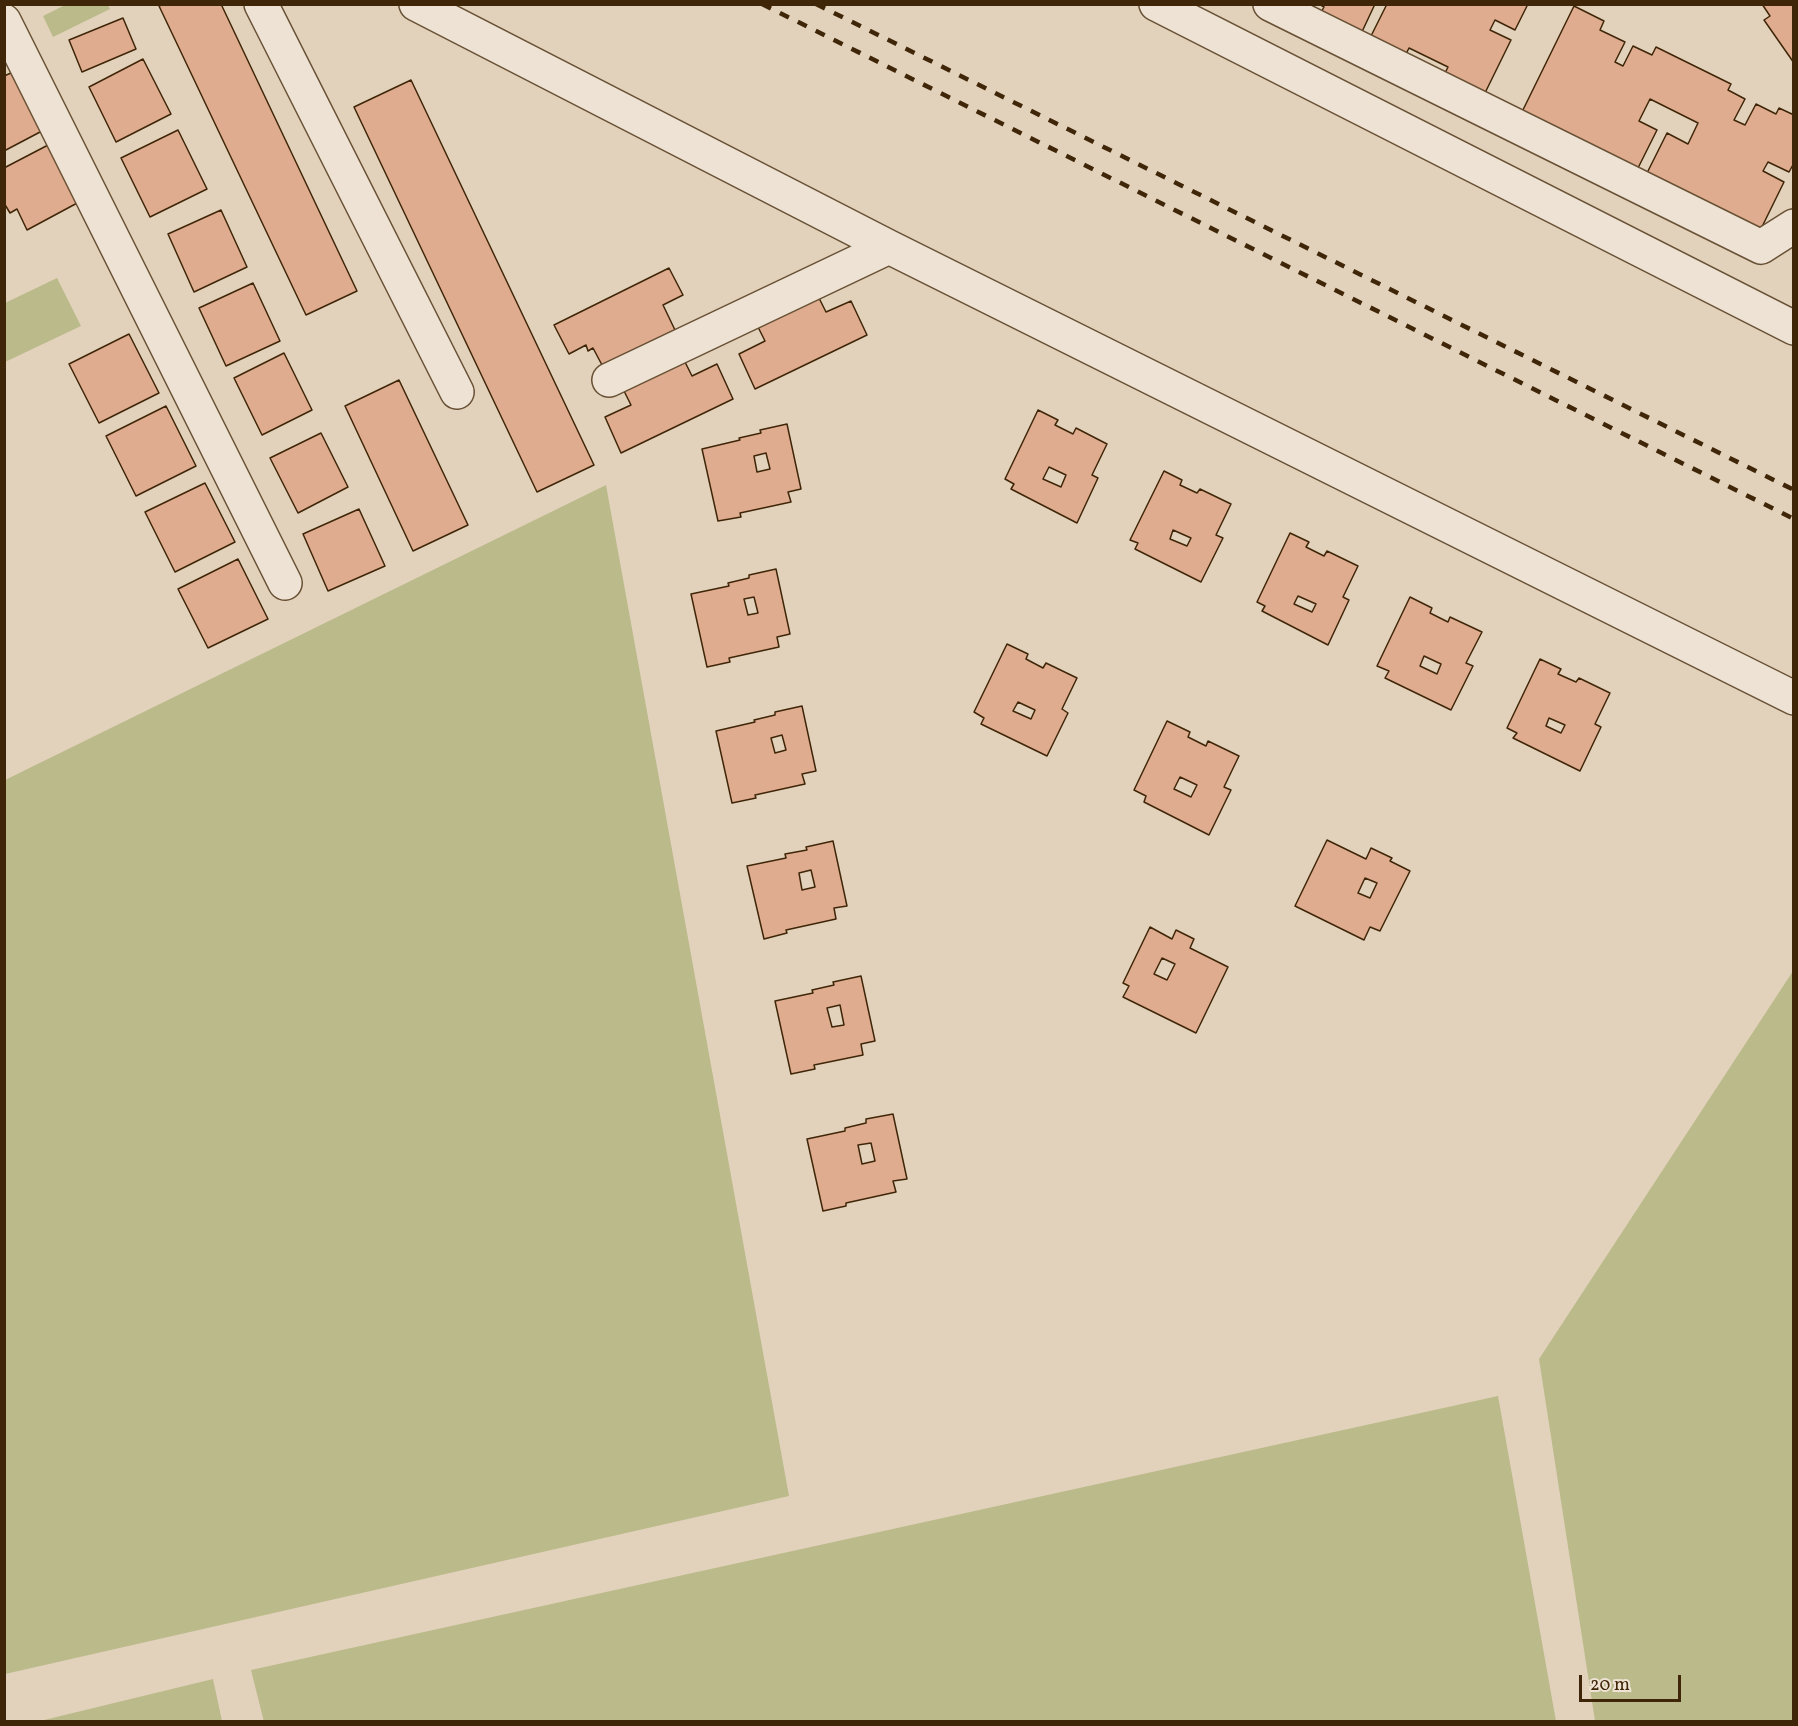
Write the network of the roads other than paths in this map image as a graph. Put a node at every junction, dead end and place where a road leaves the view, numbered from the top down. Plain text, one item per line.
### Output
1 (261, 4) edge
2 (416, 4) edge
3 (1156, 4) edge
4 (1270, 4) edge
5 (4, 21) edge
6 (1794, 226) edge
7 (889, 247) junction
8 (1794, 328) edge
9 (609, 380) dead end
10 (457, 392) dead end
11 (285, 583) dead end
12 (1794, 698) edge

1 - 10 street
2 - 7 street
3 - 8 street
4 - 6 street
5 - 11 street
7 - 9 street
7 - 12 street

